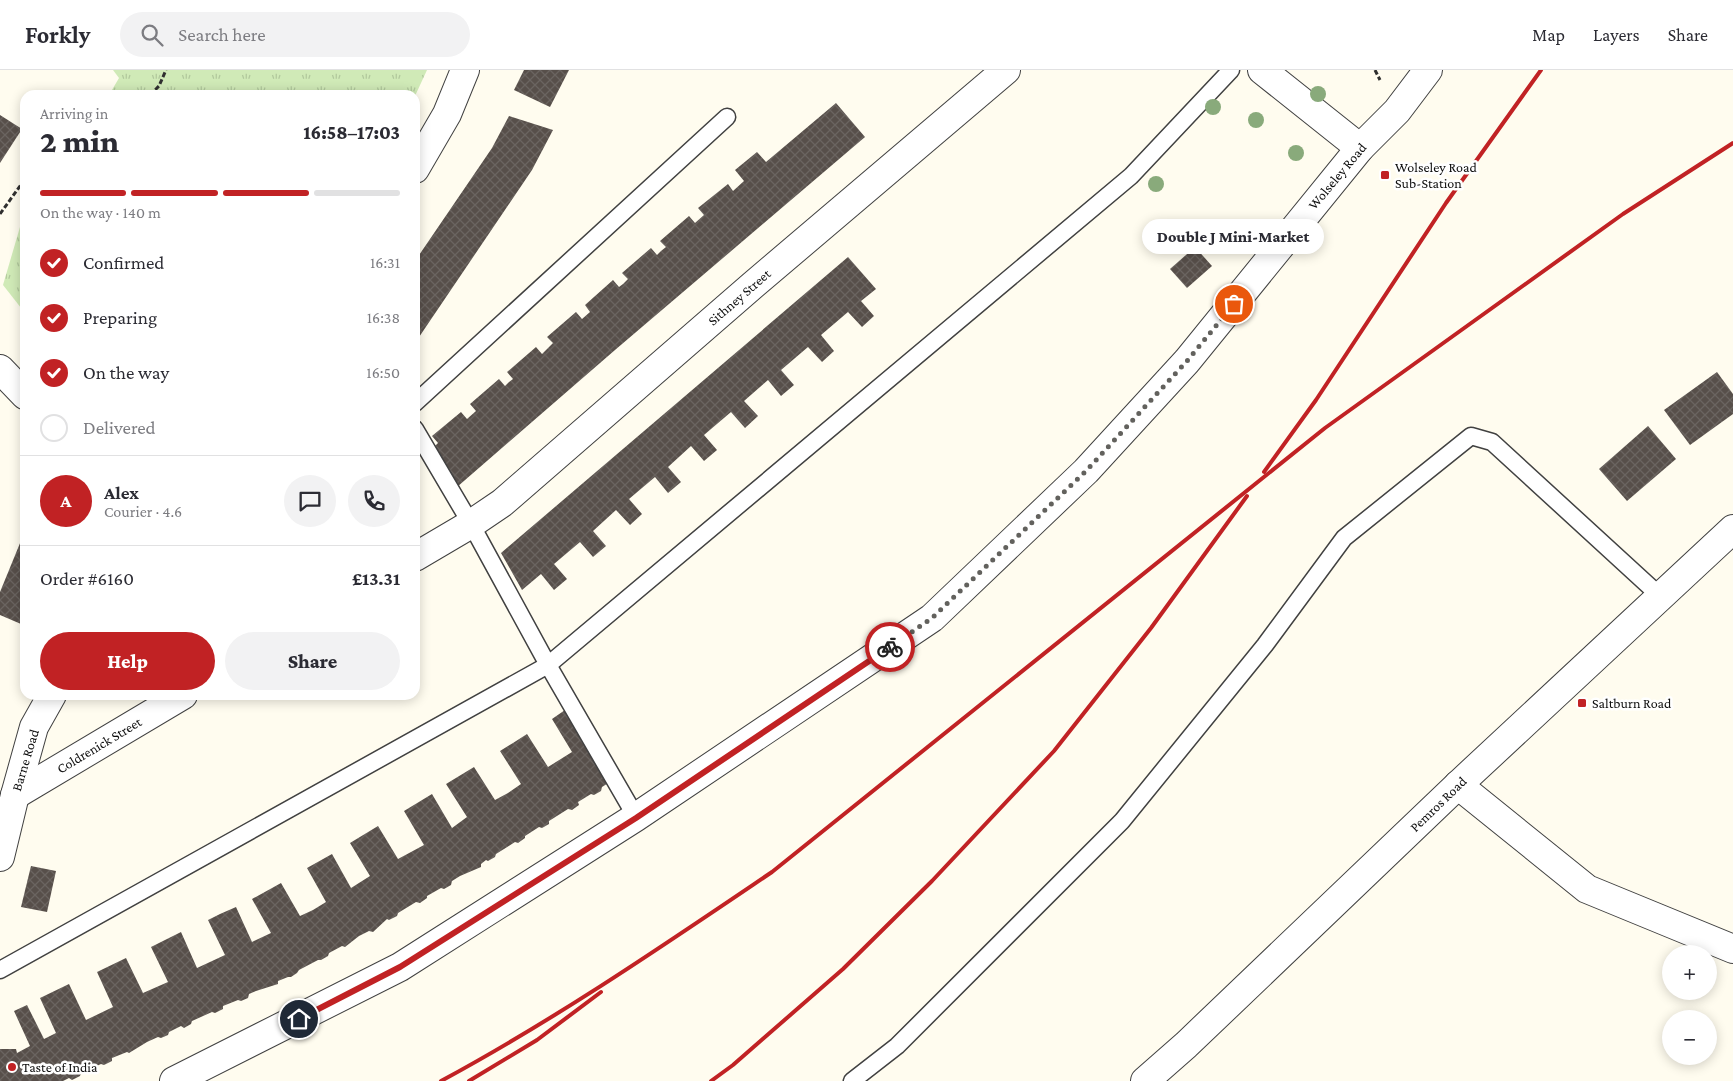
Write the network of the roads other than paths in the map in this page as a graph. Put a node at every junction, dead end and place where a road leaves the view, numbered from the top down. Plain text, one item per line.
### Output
1 (465, 70) edge
2 (1006, 70) edge
3 (1231, 70) edge
4 (1262, 70) edge
5 (1428, 70) edge
6 (727, 117) dead end
7 (1360, 148) junction
8 (420, 160) edge
9 (0, 369) edge
10 (20, 389) edge
11 (420, 399) edge
12 (420, 437) edge
13 (472, 524) junction
14 (1733, 529) edge
15 (420, 554) edge
16 (1660, 596) junction
17 (548, 664) junction
18 (49, 700) edge
19 (175, 700) edge
20 (1458, 785) junction
21 (15, 794) junction
22 (636, 818) junction
23 (0, 857) edge
24 (1733, 949) edge
25 (0, 970) edge
26 (174, 1081) edge
27 (852, 1081) edge
28 (1145, 1081) edge

1 - 8 street
2 - 13 street, Sithney Street
3 - 17 lane
4 - 7 street
5 - 7 street, Wolseley Road
6 - 11 lane
7 - 22 street, Wolseley Road
9 - 10 street
12 - 13 lane
13 - 15 street
13 - 17 lane
14 - 16 street, Pemros Road
16 - 20 street, Pemros Road
16 - 27 lane
17 - 22 lane
17 - 25 lane
18 - 21 street, Barne Road
19 - 21 street, Coldrenick Street
20 - 24 street
20 - 28 street, Pemros Road
21 - 23 street, Barne Road
22 - 26 street, Wolseley Road

